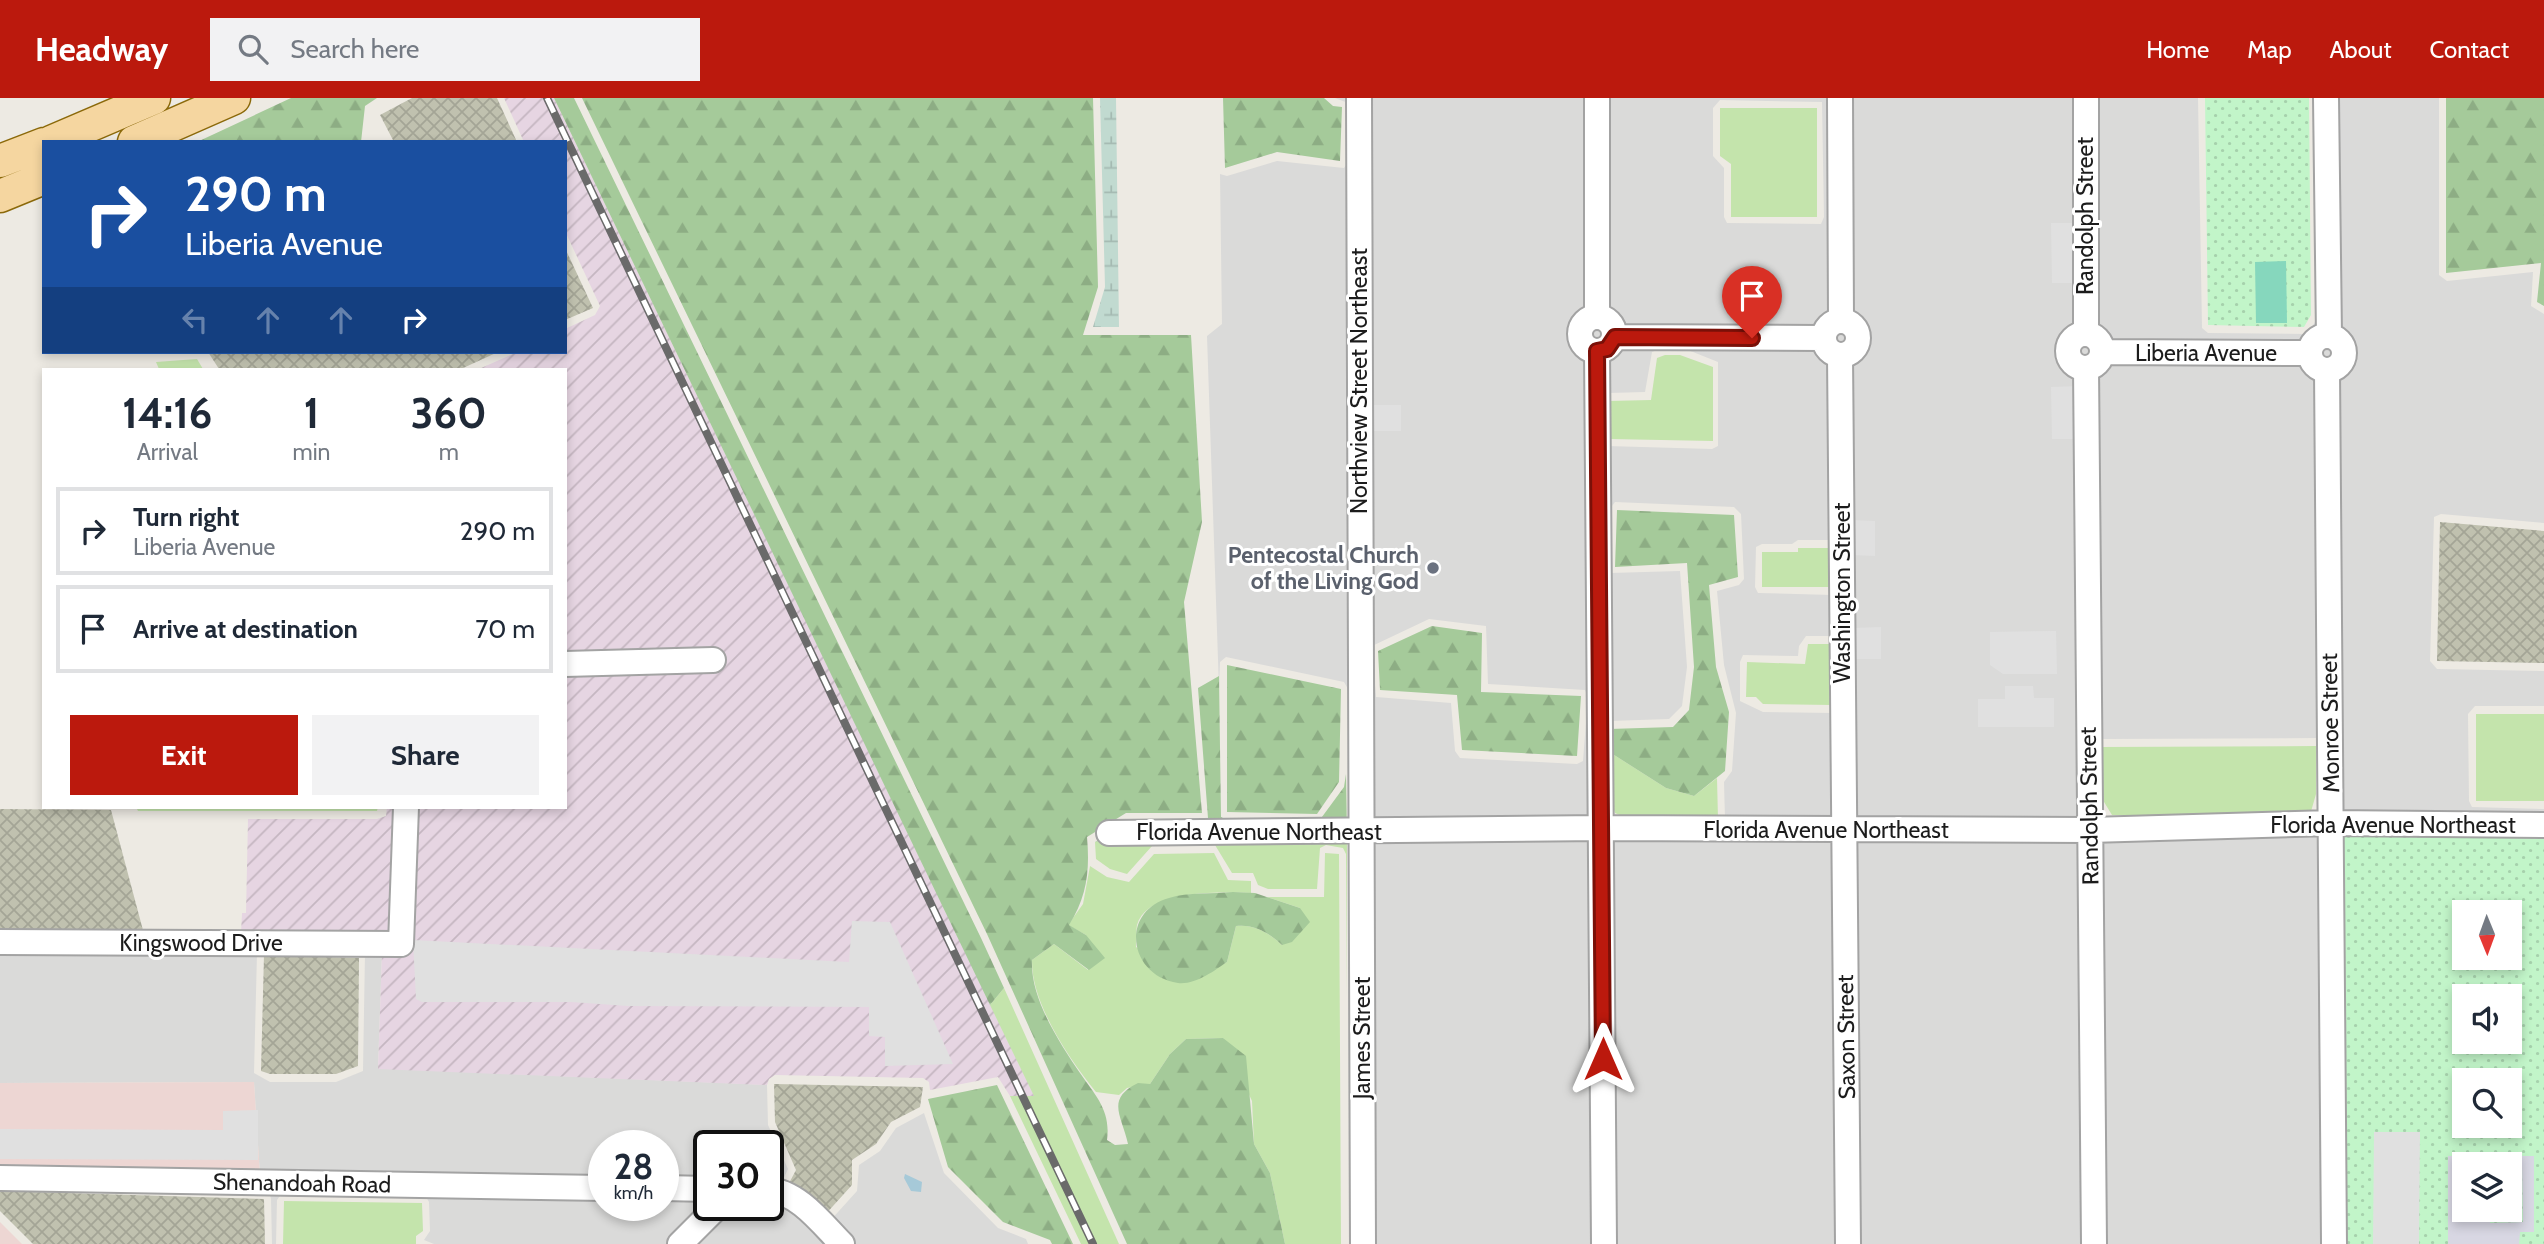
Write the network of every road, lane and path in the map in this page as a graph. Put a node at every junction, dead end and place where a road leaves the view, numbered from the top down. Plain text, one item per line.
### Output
1 (154, 98) edge
2 (234, 98) edge
3 (1359, 98) edge
4 (1597, 98) edge
5 (1840, 98) edge
6 (2085, 98) edge
7 (2326, 98) edge
8 (56, 140) edge
9 (140, 140) edge
10 (42, 145) edge
11 (0, 161) edge
12 (42, 179) edge
13 (0, 195) edge
14 (1841, 321) junction
15 (2329, 336) junction
16 (1823, 338) junction
17 (1606, 344) junction
18 (2309, 353) junction
19 (1840, 356) junction
20 (2094, 360) junction
21 (2327, 371) junction
22 (713, 660) dead end
23 (567, 664) edge
24 (406, 809) edge
25 (2331, 823) junction
26 (2544, 825) edge
27 (1602, 828) junction
28 (2090, 830) junction
29 (1844, 831) junction
30 (1360, 832) junction
31 (1109, 833) dead end
32 (0, 942) edge
33 (0, 1178) edge
34 (588, 1188) edge
35 (784, 1195) edge
36 (703, 1221) edge
37 (680, 1244) edge
38 (842, 1244) edge
39 (1363, 1244) edge
40 (1604, 1244) edge
41 (1848, 1244) edge
42 (2094, 1244) edge
43 (2334, 1244) edge

1 - 8 main road
2 - 9 main road
3 - 30 street, Northview Street Northeast
4 - 17 street
5 - 14 street
6 - 20 street, Randolph Street
7 - 15 street
10 - 11 main road
12 - 13 main road
14 - 16 street
14 - 19 street
15 - 18 street
15 - 21 street
16 - 17 street
16 - 19 street
17 - 27 street
18 - 20 street, Liberia Avenue
18 - 21 street
19 - 29 street, Washington Street
20 - 28 street, Randolph Street
21 - 25 street, Monroe Street
22 - 23 street
24 - 32 street, Kingswood Drive
25 - 26 street, Florida Avenue Northeast
25 - 28 street, Florida Avenue Northeast
25 - 43 street, Monroe Street
27 - 29 street, Florida Avenue Northeast
27 - 30 street, Florida Avenue Northeast
27 - 40 street
28 - 29 street, Florida Avenue Northeast
28 - 42 street, Randolph Street
29 - 41 street, Saxon Street
30 - 31 street, Florida Avenue Northeast
30 - 39 street, James Street
33 - 34 street, Shenandoah Road
35 - 38 street
36 - 37 street

